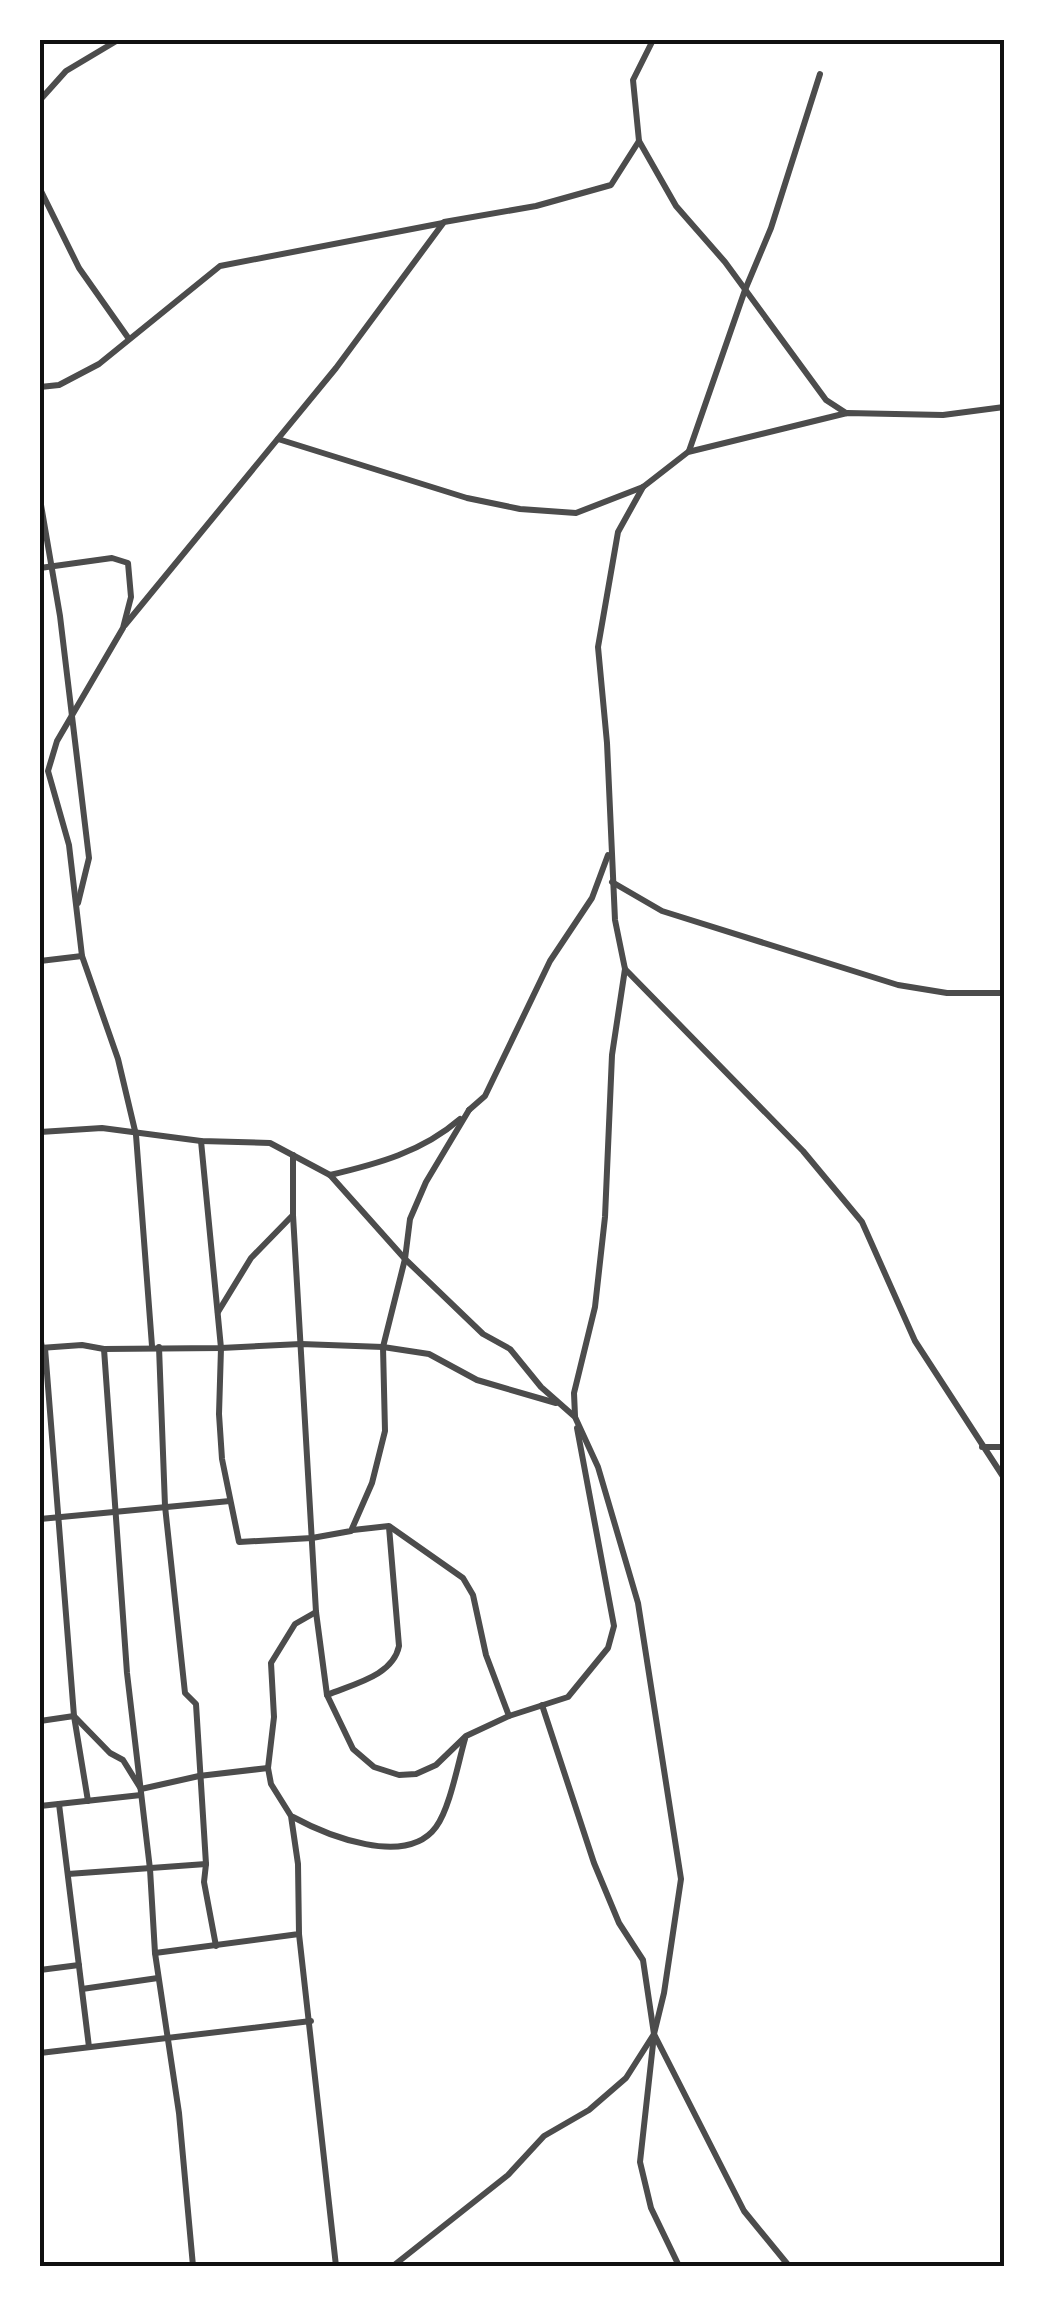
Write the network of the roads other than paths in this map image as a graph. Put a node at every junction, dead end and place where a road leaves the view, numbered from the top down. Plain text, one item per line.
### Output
1 (118, 40) edge
2 (654, 40) edge
3 (820, 74) dead end
4 (40, 100) edge
5 (639, 141) junction
6 (40, 189) edge
7 (444, 222) junction
8 (745, 290) junction
9 (129, 340) junction
10 (40, 387) edge
11 (1004, 407) edge
12 (847, 413) junction
13 (278, 439) junction
14 (688, 452) junction
15 (643, 487) junction
16 (40, 499) edge
17 (52, 566) junction
18 (40, 568) edge
19 (123, 628) junction
20 (72, 715) junction
21 (610, 850) junction
22 (612, 882) junction
23 (77, 915) junction
24 (82, 956) junction
25 (40, 961) edge
26 (625, 969) junction
27 (1004, 994) edge
28 (469, 1110) junction
29 (40, 1132) edge
30 (136, 1135) junction
31 (201, 1142) junction
32 (292, 1154) junction
33 (330, 1175) junction
34 (293, 1214) junction
35 (405, 1259) junction
36 (218, 1314) junction
37 (40, 1336) edge
38 (301, 1344) junction
39 (156, 1347) junction
40 (383, 1347) junction
41 (42, 1348) edge
42 (104, 1348) junction
43 (221, 1348) junction
44 (558, 1403) junction
45 (575, 1417) junction
46 (981, 1446) junction
47 (1004, 1447) edge
48 (1004, 1478) edge
49 (230, 1501) junction
50 (165, 1506) junction
51 (116, 1511) junction
52 (58, 1518) junction
53 (40, 1519) edge
54 (388, 1526) junction
55 (351, 1531) junction
56 (312, 1538) junction
57 (316, 1612) junction
58 (327, 1694) junction
59 (542, 1706) junction
60 (74, 1716) junction
61 (509, 1716) junction
62 (40, 1720) edge
63 (466, 1736) junction
64 (268, 1768) junction
65 (199, 1776) junction
66 (141, 1792) junction
67 (88, 1801) junction
68 (59, 1804) junction
69 (40, 1806) edge
70 (292, 1816) junction
71 (206, 1864) junction
72 (150, 1869) junction
73 (68, 1874) junction
74 (299, 1934) junction
75 (216, 1946) junction
76 (155, 1953) junction
77 (78, 1965) junction
78 (40, 1970) edge
79 (158, 1978) junction
80 (82, 1988) junction
81 (311, 2022) junction
82 (654, 2034) junction
83 (168, 2038) junction
84 (88, 2047) junction
85 (40, 2053) edge
86 (193, 2266) edge
87 (336, 2266) edge
88 (393, 2266) edge
89 (679, 2266) edge
90 (789, 2266) edge

1 - 4 street
2 - 5 street
3 - 8 street
5 - 7 street
5 - 8 street
6 - 9 street
7 - 9 street
7 - 13 street
8 - 12 street
8 - 14 street
9 - 10 street
11 - 12 street
12 - 14 street
13 - 15 street
13 - 19 street
14 - 15 street
15 - 21 street
16 - 17 street
17 - 18 street
17 - 19 street
17 - 20 street
19 - 20 street
20 - 23 street
20 - 23 street
21 - 22 street
21 - 28 street
22 - 26 street
22 - 27 street
23 - 24 street
24 - 25 street
24 - 30 street
26 - 45 street
26 - 46 street
28 - 33 street
28 - 35 street
29 - 30 street
30 - 31 street
30 - 39 street
31 - 32 street
31 - 36 street
32 - 33 street
32 - 34 street
33 - 35 street
34 - 36 street
34 - 38 street
35 - 40 street
35 - 44 street
36 - 43 street
37 - 41 street
38 - 40 street
38 - 43 street
38 - 56 street
39 - 42 street
39 - 43 street
39 - 50 street
40 - 44 street
40 - 55 street
41 - 42 street
41 - 52 street
42 - 51 street
43 - 49 street
44 - 45 street
45 - 59 street
45 - 82 street
46 - 47 street
46 - 48 street
49 - 50 street
49 - 56 street
50 - 51 street
50 - 65 street
51 - 52 street
51 - 66 street
52 - 53 street
52 - 60 street
54 - 55 street
54 - 58 street
54 - 61 street
55 - 56 street
56 - 57 street
57 - 58 street
57 - 64 street
58 - 63 street
59 - 61 street
59 - 82 street
60 - 62 street
60 - 66 street
60 - 67 street
61 - 63 street
63 - 70 street
64 - 65 street
64 - 70 street
65 - 66 street
65 - 71 street
66 - 67 street
66 - 72 street
67 - 68 street
68 - 69 street
68 - 73 street
70 - 74 street
71 - 72 street
71 - 75 street
72 - 73 street
72 - 76 street
73 - 77 street
74 - 75 street
74 - 81 street
75 - 76 street
76 - 79 street
77 - 78 street
77 - 80 street
79 - 80 street
79 - 83 street
80 - 84 street
81 - 83 street
81 - 87 street
82 - 88 street
82 - 89 street
82 - 90 street
83 - 84 street
83 - 86 street
84 - 85 street

